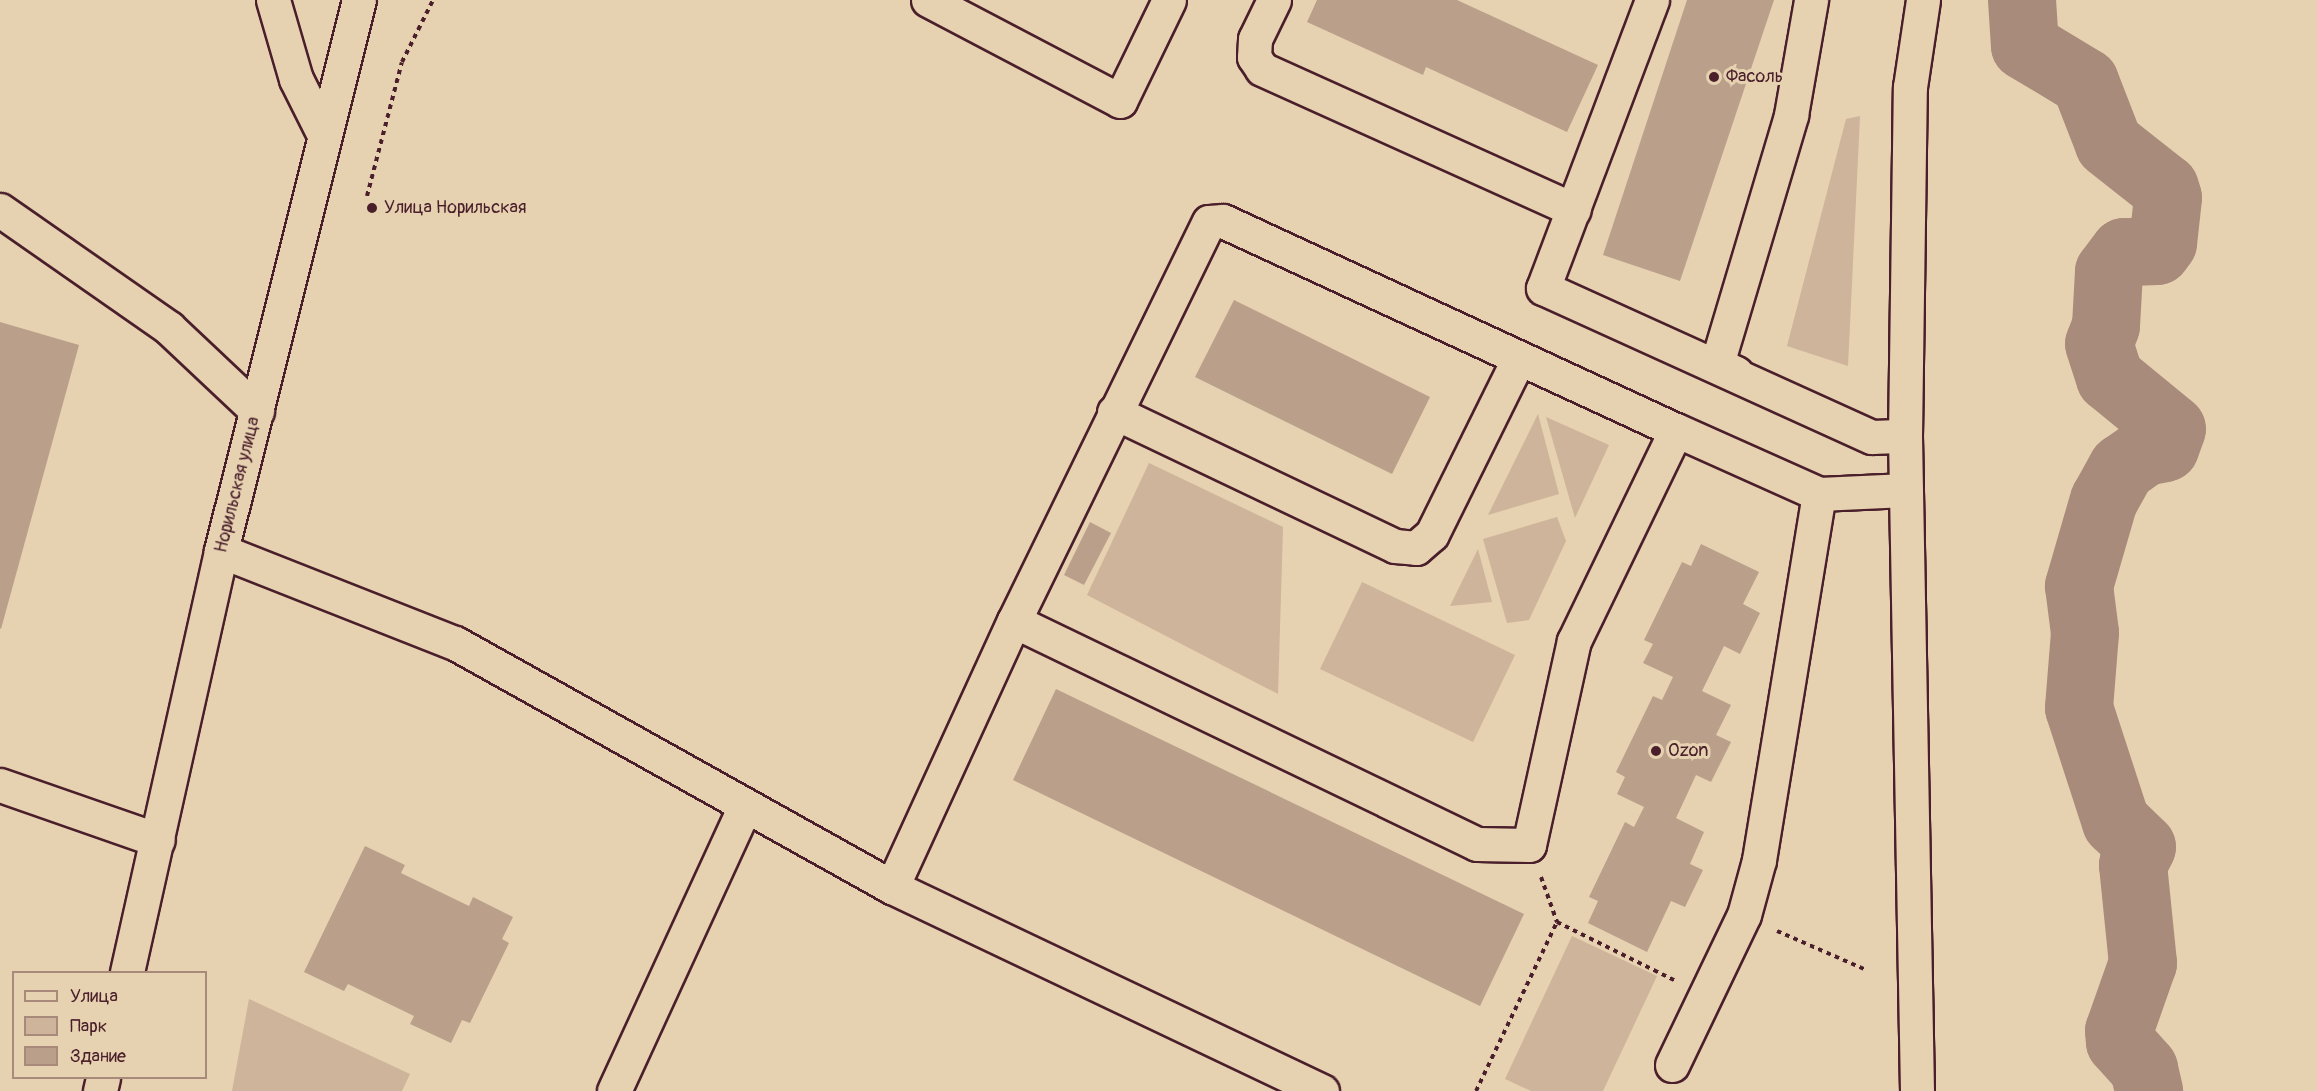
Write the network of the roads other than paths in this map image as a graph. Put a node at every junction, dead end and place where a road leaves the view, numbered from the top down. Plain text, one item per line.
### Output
1 (273, 0) edge
2 (360, 0) edge
3 (928, 0) edge
4 (1169, 0) edge
5 (1274, 0) edge
6 (1811, 0) edge
7 (1923, 0) edge
8 (1643, 3) edge
9 (324, 135) junction
10 (0, 210) edge
11 (1574, 210) junction
12 (1518, 360) junction
13 (1718, 364) junction
14 (257, 411) junction
15 (1114, 412) junction
16 (1676, 430) junction
17 (1905, 436) junction
18 (1906, 490) junction
19 (1819, 494) junction
20 (221, 551) junction
21 (1014, 621) junction
22 (0, 786) edge
23 (744, 808) junction
24 (158, 840) junction
25 (892, 888) junction
26 (127, 971) edge
27 (1672, 1065) dead end
28 (614, 1091) edge
29 (1322, 1091) edge
30 (1917, 1091) edge

1 - 9 street
2 - 9 street, Норильская улица
3 - 4 street
5 - 11 street
6 - 13 street
7 - 17 street
8 - 11 street
9 - 14 street, Норильская улица
10 - 14 street
11 - 13 street
12 - 15 street
12 - 15 street
12 - 16 street
13 - 17 street
14 - 20 street, Норильская улица
15 - 21 street
16 - 19 street
16 - 21 street
17 - 18 street
18 - 19 street
18 - 30 street
19 - 27 street
20 - 23 street
20 - 24 street, Норильская улица
21 - 25 street
22 - 24 street
23 - 25 street
23 - 28 street
24 - 26 street, Норильская улица
25 - 29 street

